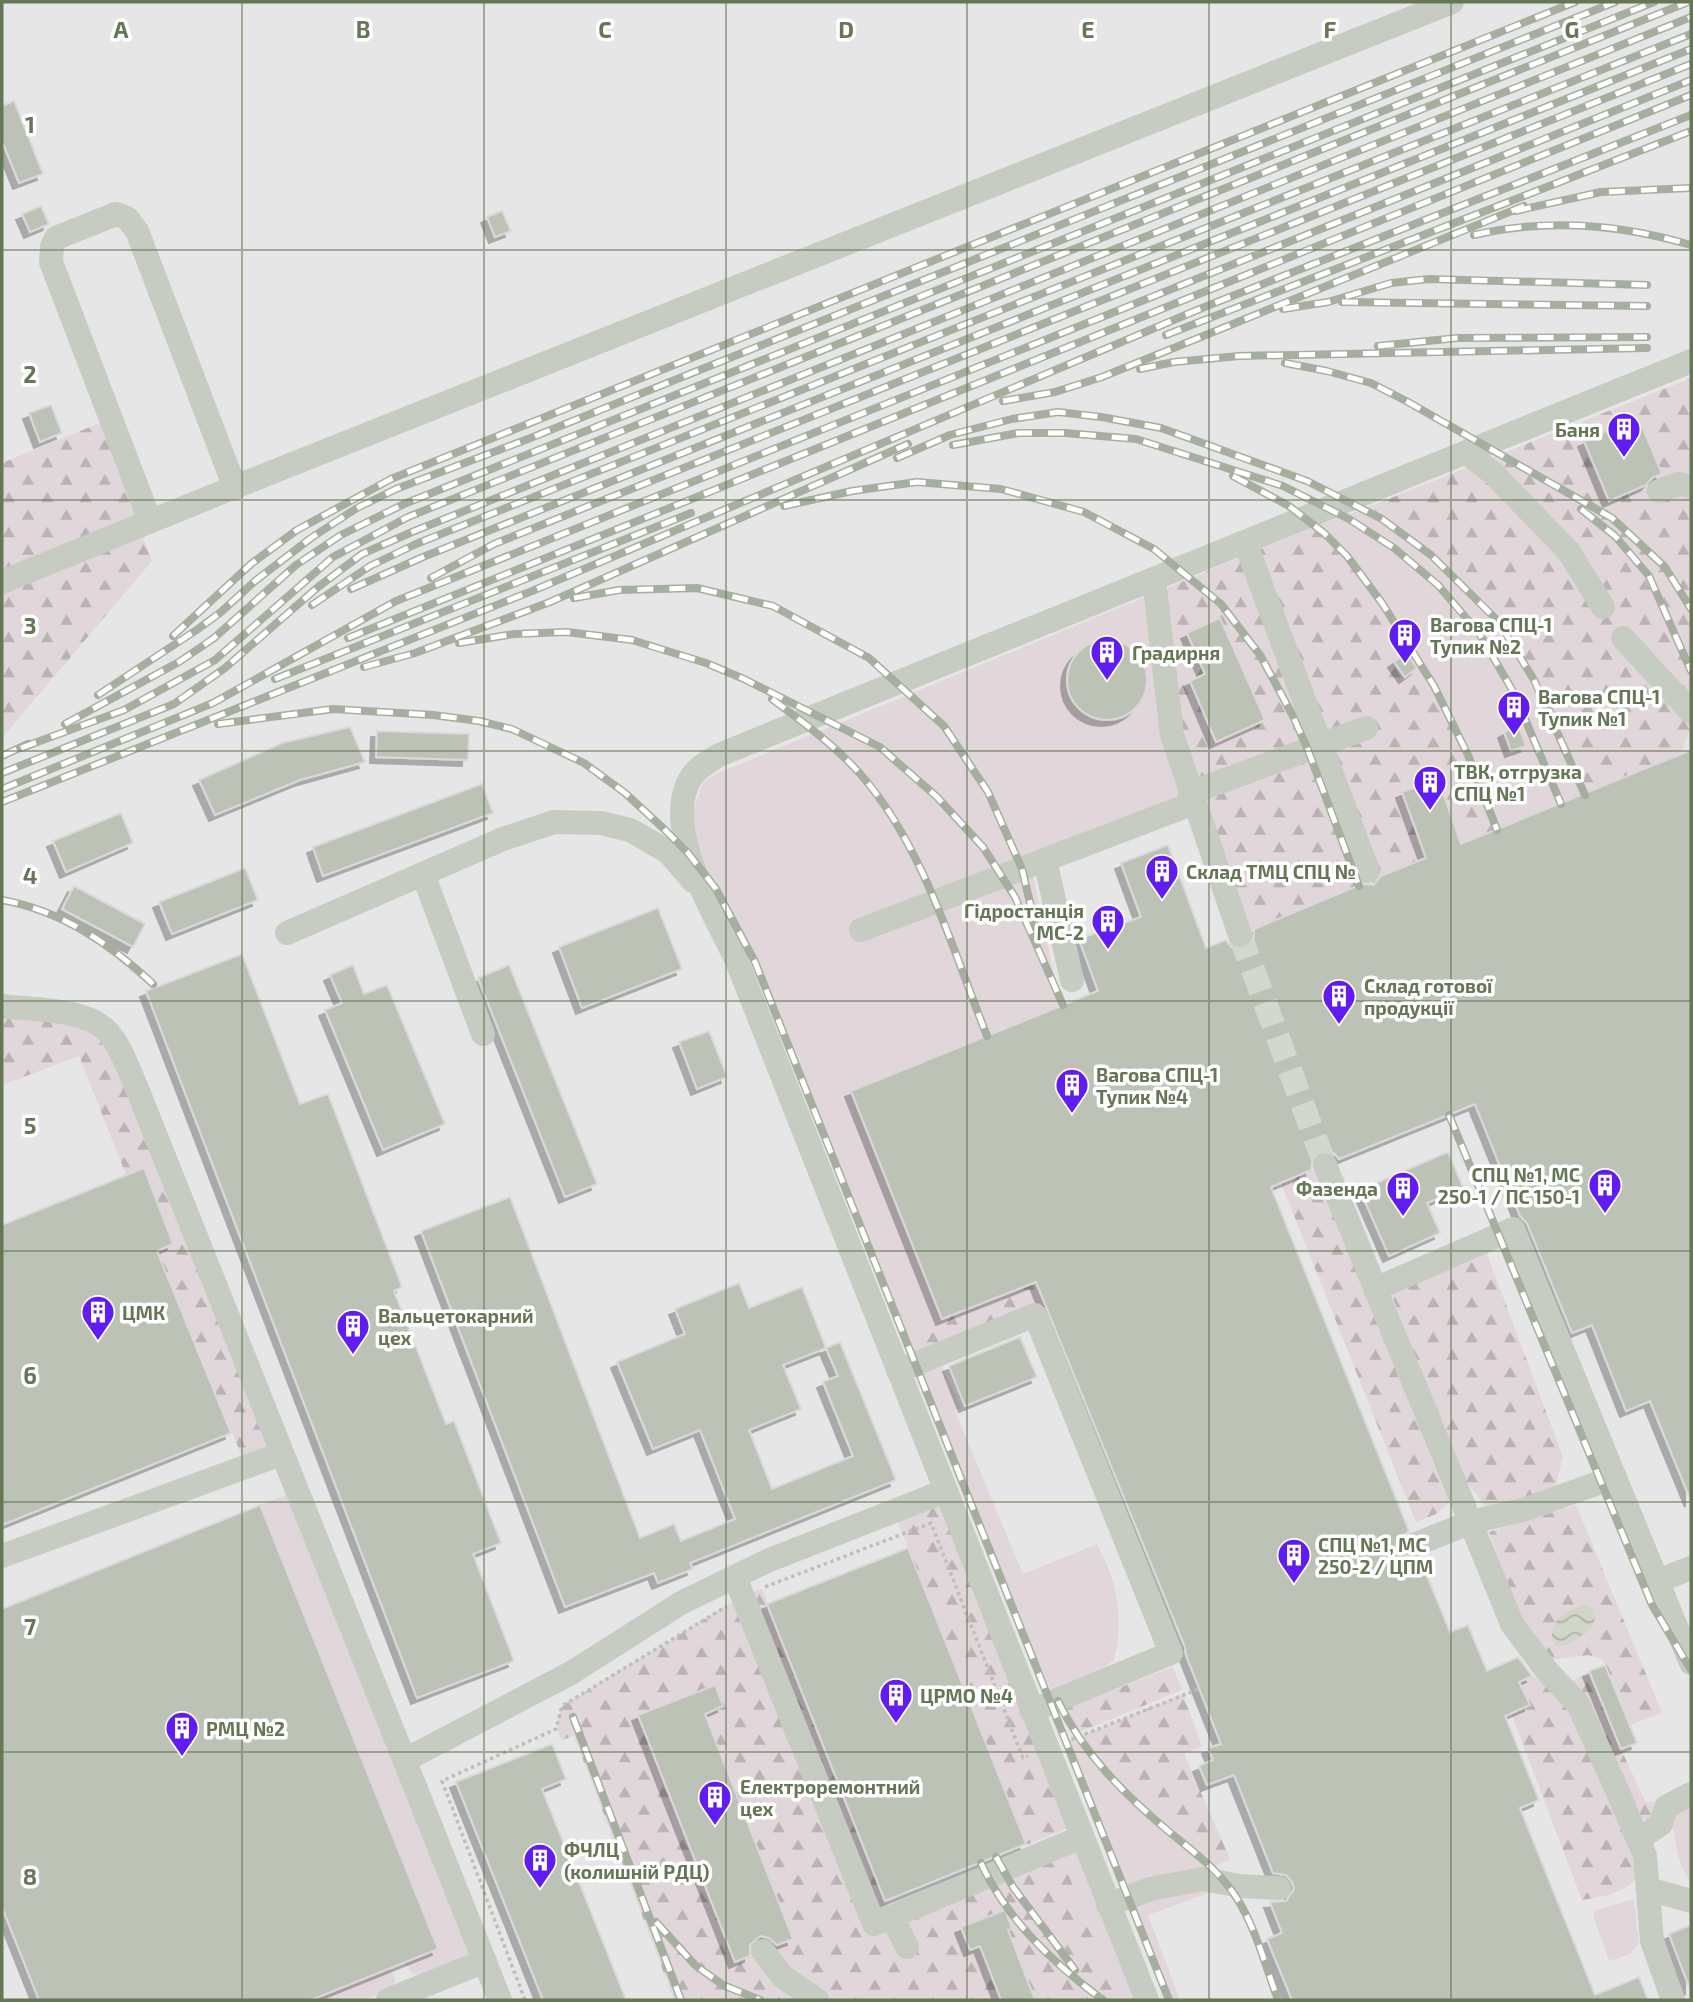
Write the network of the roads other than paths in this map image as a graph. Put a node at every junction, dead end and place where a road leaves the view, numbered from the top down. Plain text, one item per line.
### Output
1 (1452, 2) edge
2 (1691, 361) edge
3 (1466, 453) junction
4 (1691, 486) edge
5 (234, 488) junction
6 (1659, 491) dead end
7 (150, 521) junction
8 (1245, 542) junction
9 (1154, 579) junction
10 (2, 582) edge
11 (1603, 607) dead end
12 (1623, 638) dead end
13 (1691, 712) edge
14 (1366, 728) dead end
15 (1321, 745) junction
16 (1192, 798) junction
17 (1045, 860) junction
18 (1368, 871) dead end
19 (423, 874) junction
20 (705, 894) junction
21 (861, 930) dead end
22 (287, 933) dead end
23 (1240, 935) tunnel mouth
24 (1072, 980) dead end
25 (2, 1006) edge
26 (483, 1034) dead end
27 (1325, 1165) tunnel mouth
28 (1376, 1289) junction
29 (898, 1371) junction
30 (281, 1454) junction
31 (1615, 1476) junction
32 (946, 1491) junction
33 (1471, 1522) junction
34 (1415, 1545) dead end
35 (2, 1556) edge
36 (1691, 1568) edge
37 (735, 1577) junction
38 (1658, 1581) junction
39 (1691, 1663) edge
40 (1031, 1711) junction
41 (405, 1760) junction
42 (1691, 1794) edge
43 (1082, 1837) junction
44 (1638, 1840) junction
45 (1279, 1888) dead end
46 (1648, 1889) junction
47 (1691, 1901) edge
48 (1108, 1905) junction
49 (892, 1916) junction
50 (906, 1947) dead end
51 (764, 1951) dead end
52 (485, 1961) junction
53 (387, 2000) edge
54 (500, 2000) edge
55 (817, 2000) edge
56 (1147, 2000) edge
57 (1674, 2000) edge

1 - 5 lane
2 - 3 lane
3 - 8 lane
3 - 11 lane
4 - 6 lane
5 - 7 lane
5 - 7 lane
7 - 10 lane
8 - 9 lane
8 - 15 lane
9 - 16 lane
9 - 20 lane
12 - 13 lane
14 - 15 lane
15 - 16 lane
15 - 18 lane
16 - 17 lane
16 - 23 lane
17 - 21 lane
17 - 24 lane
19 - 20 lane
19 - 22 lane
19 - 26 lane
20 - 29 lane
25 - 30 lane
27 - 28 lane
28 - 31 lane
28 - 33 lane
29 - 32 lane
29 - 40 lane
30 - 35 lane
30 - 41 lane
31 - 33 lane
31 - 38 lane
32 - 37 lane
32 - 40 lane
33 - 34 lane
33 - 44 lane
36 - 38 lane
37 - 41 lane
37 - 49 lane
38 - 39 lane
40 - 43 lane
41 - 52 lane
42 - 44 lane
43 - 48 lane
43 - 49 lane
44 - 46 lane
45 - 48 lane
46 - 47 lane
46 - 57 lane
48 - 56 lane
49 - 50 lane
51 - 55 lane
52 - 53 lane
52 - 54 lane

